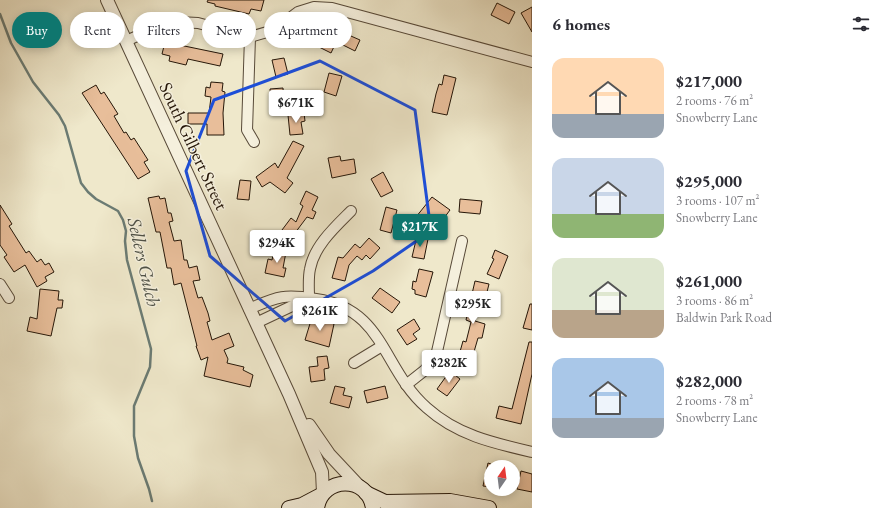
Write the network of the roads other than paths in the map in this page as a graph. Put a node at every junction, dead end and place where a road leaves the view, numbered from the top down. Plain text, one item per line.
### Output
1 (107, 0) edge
2 (202, 24) edge
3 (256, 34) edge
4 (126, 41) junction
5 (250, 48) edge
6 (532, 62) edge
7 (254, 142) dead end
8 (351, 211) dead end
9 (462, 241) dead end
10 (0, 284) edge
11 (9, 298) dead end
12 (309, 298) junction
13 (250, 309) junction
14 (256, 323) junction
15 (382, 346) junction
16 (354, 363) dead end
17 (406, 385) junction
18 (289, 394) junction
19 (532, 452) edge
20 (363, 490) junction
21 (320, 499) edge
22 (289, 508) edge
23 (373, 508) edge
24 (489, 508) edge

1 - 4 street, South Gilbert Street
2 - 4 street
3 - 6 street
4 - 13 street, South Gilbert Street
5 - 7 street
8 - 12 street
9 - 17 street
10 - 11 street
12 - 13 street
12 - 14 street
12 - 15 street
13 - 14 street, South Gilbert Street
14 - 18 street, South Gilbert Street
15 - 16 street
15 - 17 street
17 - 19 street
18 - 20 street, South Gilbert Street
18 - 21 street, South Gilbert Street
20 - 21 main road
20 - 23 main road
20 - 24 main road
21 - 22 main road

